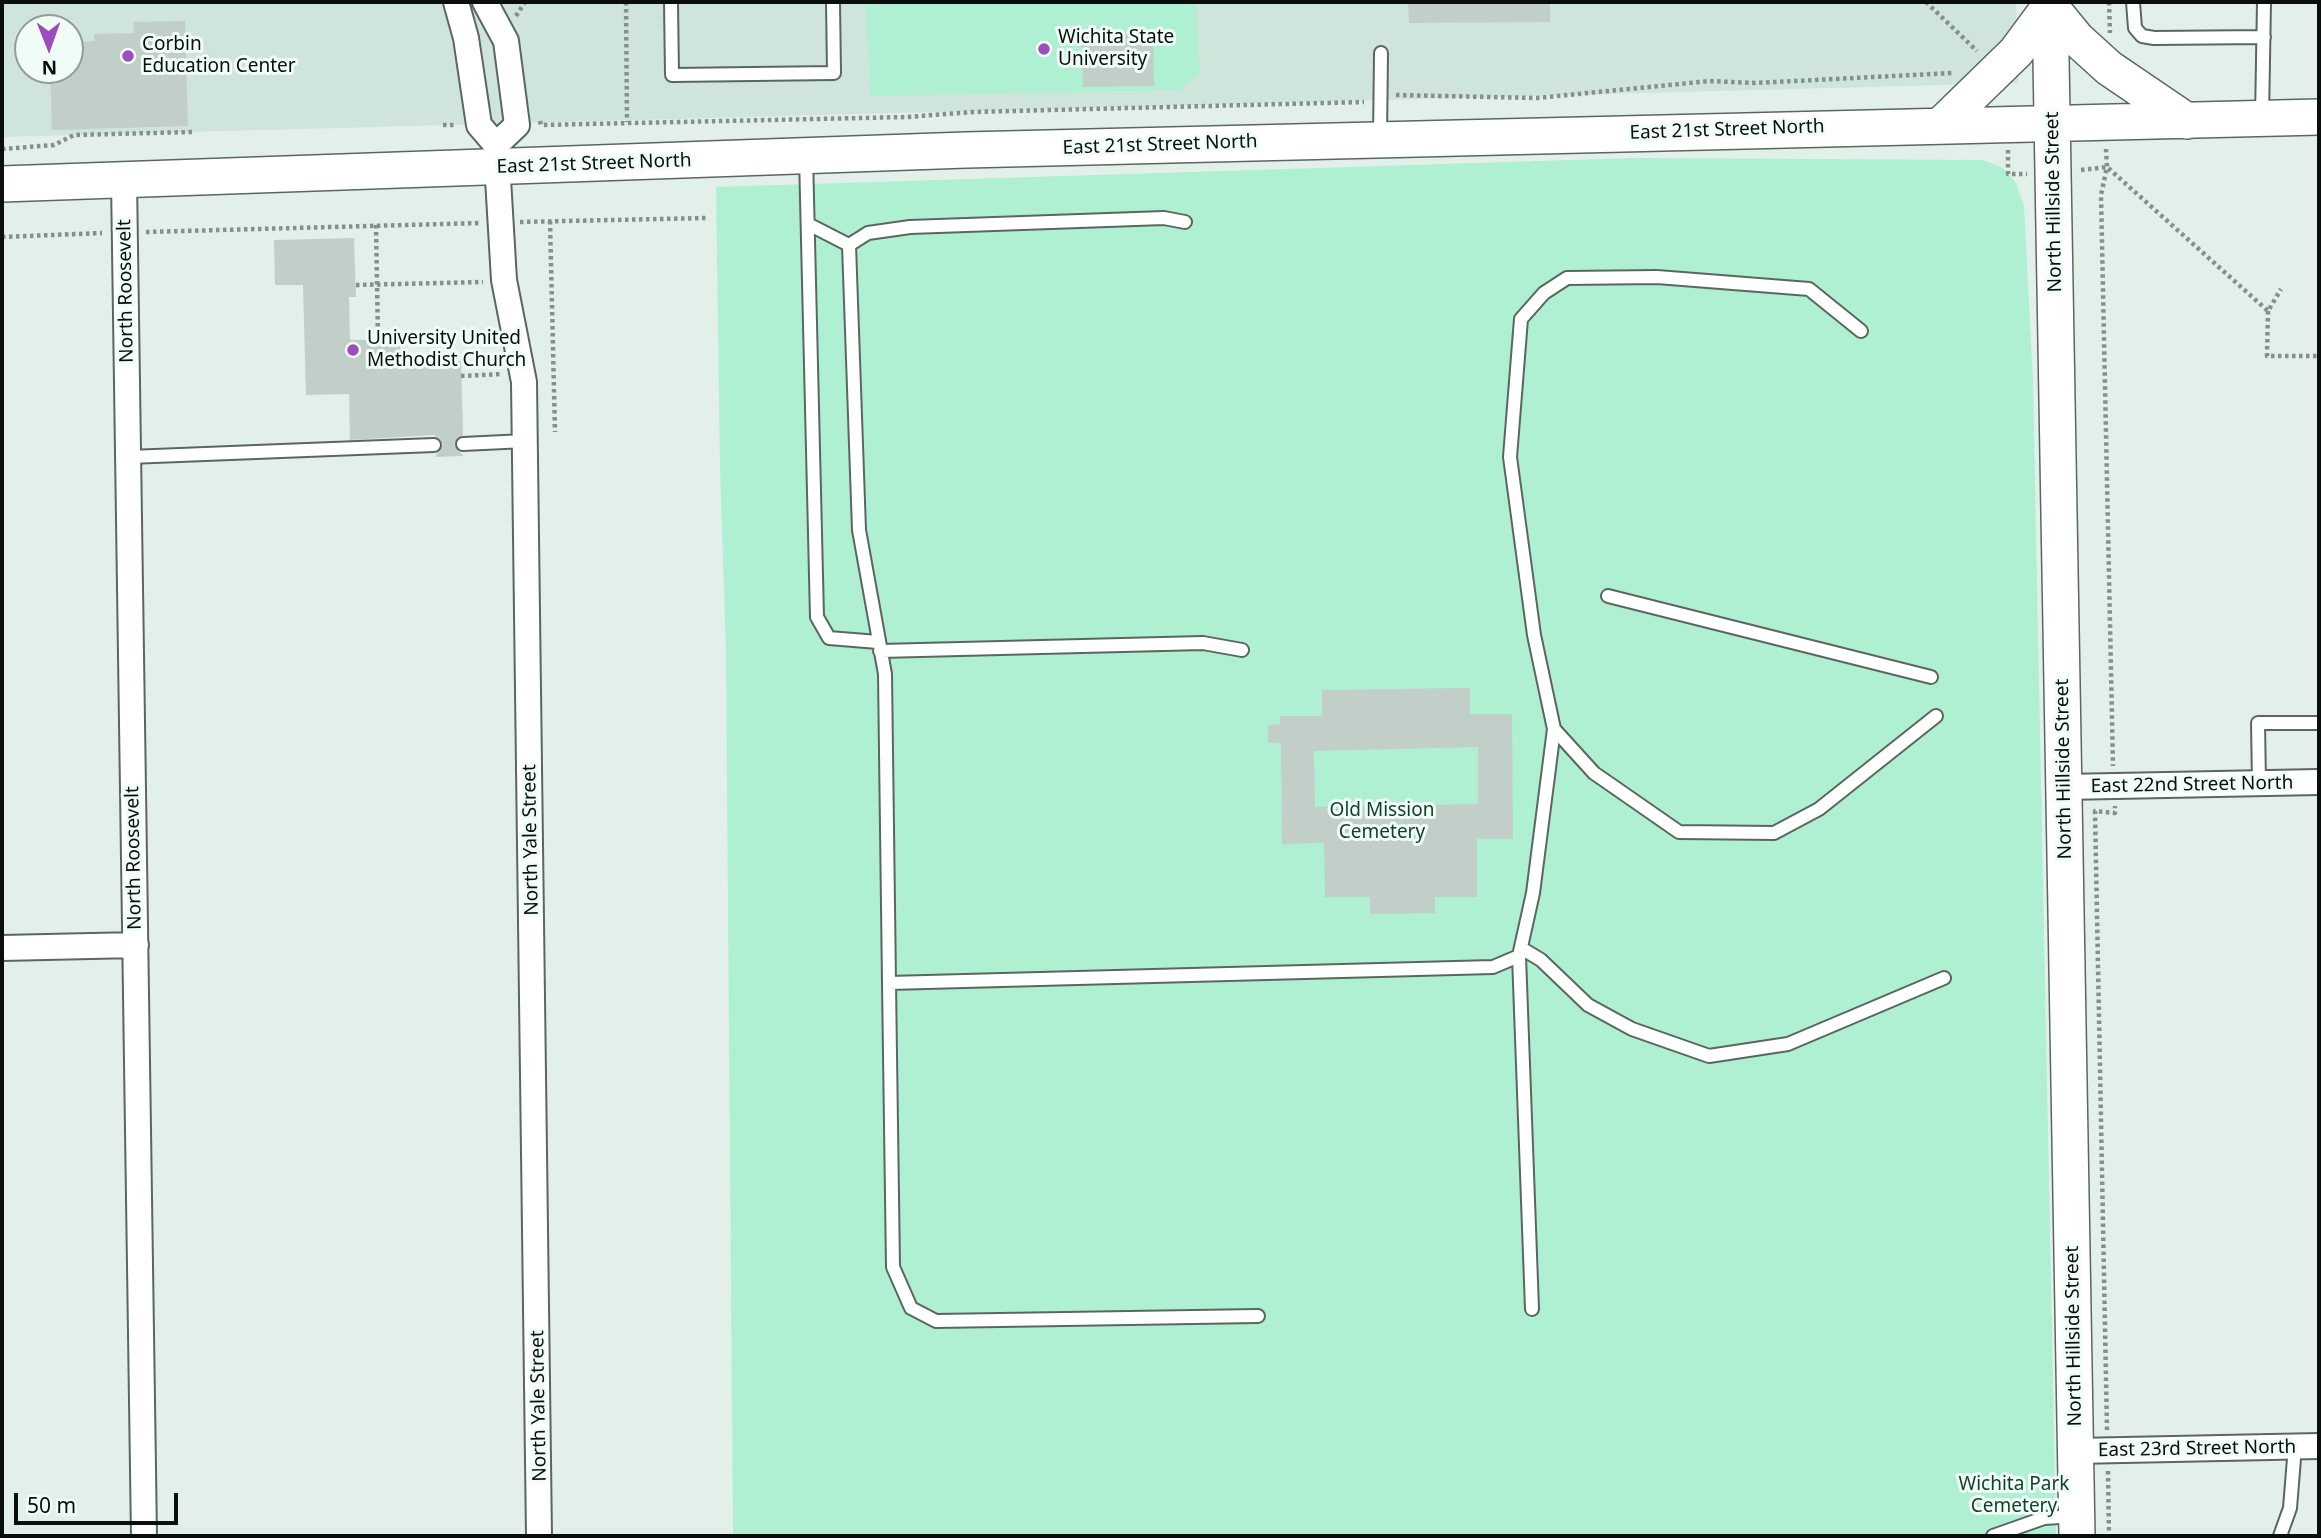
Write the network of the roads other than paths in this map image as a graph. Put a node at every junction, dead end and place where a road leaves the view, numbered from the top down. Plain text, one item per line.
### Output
1 (456, 2) edge
2 (485, 2) edge
3 (671, 2) edge
4 (833, 2) edge
5 (2133, 2) edge
6 (2264, 2) edge
7 (2050, 4) edge
8 (2264, 37) junction
9 (1381, 53) dead end
10 (2319, 117) edge
11 (2262, 118) junction
12 (2187, 121) junction
13 (2052, 123) junction
14 (1942, 124) junction
15 (1380, 139) junction
16 (806, 156) junction
17 (496, 157) junction
18 (124, 180) junction
19 (2, 184) edge
20 (1185, 222) dead end
21 (808, 224) junction
22 (849, 245) junction
23 (1861, 331) dead end
24 (525, 441) junction
25 (463, 444) dead end
26 (434, 445) dead end
27 (129, 457) junction
28 (1608, 596) dead end
29 (879, 647) junction
30 (1242, 650) dead end
31 (1931, 677) dead end
32 (1936, 716) dead end
33 (2319, 723) edge
34 (1554, 729) junction
35 (2319, 782) edge
36 (2259, 783) junction
37 (2064, 787) junction
38 (136, 945) junction
39 (2, 948) edge
40 (1520, 952) junction
41 (1944, 978) dead end
42 (888, 983) junction
43 (1532, 1309) dead end
44 (1258, 1316) dead end
45 (2307, 1446) edge
46 (2091, 1451) junction
47 (2077, 1526) edge
48 (144, 1536) edge
49 (539, 1536) edge
50 (1993, 1536) edge
51 (2280, 1536) edge

1 - 17 street, North Yale Street
2 - 17 street
3 - 4 lane
5 - 8 lane
6 - 8 lane
7 - 12 main road
7 - 13 main road, North Hillside Street
7 - 14 main road
8 - 11 lane
9 - 15 lane
10 - 11 main road, East 21st Street North
11 - 12 main road, East 21st Street North
12 - 13 main road, East 21st Street North
13 - 14 main road, East 21st Street North
13 - 37 main road, North Hillside Street
14 - 15 main road, East 21st Street North
15 - 16 main road, East 21st Street North
16 - 17 main road, East 21st Street North
16 - 21 lane
17 - 18 main road, East 21st Street North
17 - 24 street, North Yale Street
18 - 19 main road, East 21st Street North
18 - 27 street, North Roosevelt
20 - 22 lane
21 - 22 lane
21 - 29 lane
22 - 29 lane
23 - 34 lane
24 - 25 lane
24 - 49 street, North Yale Street
26 - 27 lane
27 - 38 street, North Roosevelt
28 - 31 lane
29 - 30 lane
29 - 42 lane
32 - 34 lane
33 - 36 lane
34 - 40 lane
35 - 36 street, East 22nd Street North
36 - 37 street, East 22nd Street North
37 - 46 main road, North Hillside Street
38 - 39 street
38 - 48 street, North Roosevelt
40 - 41 lane
40 - 42 lane
40 - 43 lane
42 - 44 lane
45 - 46 street, East 23rd Street North
45 - 51 lane
46 - 47 main road, North Hillside Street
47 - 50 lane

